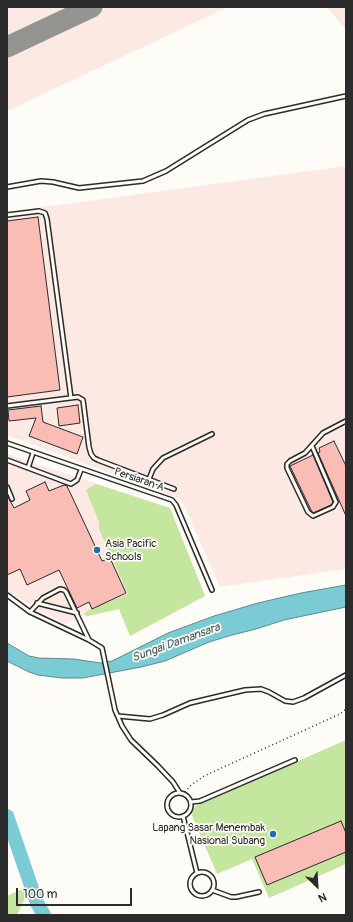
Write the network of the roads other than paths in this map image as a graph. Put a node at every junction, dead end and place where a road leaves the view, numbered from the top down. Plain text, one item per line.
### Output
1 (346, 96) edge
2 (7, 187) edge
3 (7, 215) edge
4 (71, 398) junction
5 (7, 406) edge
6 (346, 422) edge
7 (212, 434) dead end
8 (7, 443) edge
9 (312, 446) junction
10 (33, 453) junction
11 (7, 460) edge
12 (28, 468) junction
13 (81, 470) junction
14 (149, 479) junction
15 (7, 487) edge
16 (174, 489) dead end
17 (12, 499) dead end
18 (212, 590) dead end
19 (7, 595) edge
20 (37, 603) junction
21 (30, 612) junction
22 (77, 613) junction
23 (89, 640) junction
24 (346, 675) edge
25 (118, 716) junction
26 (294, 760) dead end
27 (180, 793) junction
28 (190, 802) junction
29 (183, 816) junction
30 (197, 873) junction
31 (212, 890) junction
32 (259, 892) dead end

1 - 2 lane
3 - 4 lane
4 - 5 lane
4 - 14 lane
6 - 9 lane
7 - 14 lane
8 - 10 lane, Persiaran A
9 - 9 lane
10 - 12 lane
10 - 13 lane, Persiaran A
11 - 12 lane
12 - 13 lane
13 - 18 lane, Persiaran A
14 - 16 lane
15 - 17 lane
19 - 21 lane
20 - 21 lane
20 - 22 lane
20 - 22 lane
21 - 23 lane
22 - 23 lane
23 - 25 lane
24 - 25 lane
25 - 27 lane
26 - 28 lane
27 - 28 lane
27 - 29 lane
28 - 29 lane
29 - 30 lane
30 - 31 lane
30 - 31 lane
31 - 32 lane

